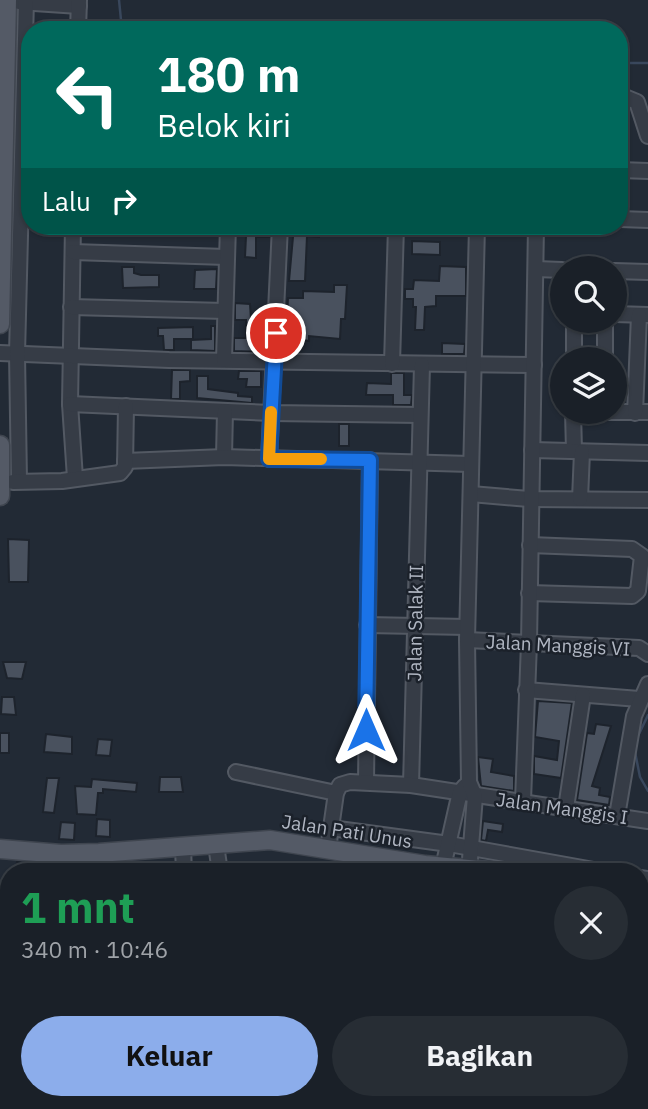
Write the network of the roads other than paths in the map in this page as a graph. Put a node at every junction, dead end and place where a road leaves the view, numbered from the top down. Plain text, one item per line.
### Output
1 (7, 1) edge
2 (26, 1) edge
3 (79, 3) edge
4 (26, 21) edge
5 (78, 21) edge
6 (628, 98) edge
7 (648, 136) edge
8 (628, 170) edge
9 (648, 171) edge
10 (2, 204) junction
11 (21, 205) edge
12 (628, 219) edge
13 (648, 220) edge
14 (23, 235) edge
15 (73, 235) edge
16 (227, 235) edge
17 (280, 235) edge
18 (396, 235) edge
19 (477, 235) edge
20 (536, 235) edge
21 (73, 252) junction
22 (226, 257) junction
23 (536, 270) junction
24 (550, 270) edge
25 (627, 271) edge
26 (648, 272) edge
27 (71, 307) junction
28 (225, 311) junction
29 (643, 315) edge
30 (0, 324) edge
31 (0, 353) edge
32 (17, 354) junction
33 (72, 357) junction
34 (224, 360) junction
35 (275, 360) junction
36 (392, 364) junction
37 (422, 365) junction
38 (474, 365) junction
39 (534, 365) junction
40 (70, 404) junction
41 (125, 406) junction
42 (225, 411) junction
43 (642, 412) edge
44 (271, 413) junction
45 (420, 415) junction
46 (574, 424) edge
47 (0, 445) edge
48 (533, 450) junction
49 (578, 452) junction
50 (648, 453) edge
51 (223, 457) junction
52 (269, 459) junction
53 (370, 460) junction
54 (125, 461) junction
55 (418, 462) junction
56 (470, 464) junction
57 (75, 478) junction
58 (19, 481) junction
59 (0, 483) edge
60 (471, 494) junction
61 (0, 496) edge
62 (529, 499) junction
63 (580, 499) junction
64 (648, 500) edge
65 (530, 545) junction
66 (529, 593) junction
67 (367, 625) junction
68 (415, 626) junction
69 (467, 634) junction
70 (529, 643) junction
71 (648, 654) edge
72 (648, 684) edge
73 (526, 690) junction
74 (583, 695) junction
75 (639, 699) junction
76 (236, 772) dead end
77 (366, 782) junction
78 (411, 785) junction
79 (468, 790) junction
80 (336, 793) junction
81 (523, 801) junction
82 (566, 808) junction
83 (617, 816) junction
84 (648, 821) edge
85 (329, 839) junction
86 (216, 845) junction
87 (183, 848) junction
88 (0, 849) edge
89 (447, 855) junction
90 (470, 861) edge
91 (62, 863) edge
92 (184, 863) edge
93 (219, 863) edge
94 (495, 863) edge

1 - 2 street
1 - 10 main road
2 - 3 street
2 - 4 street
3 - 5 street
6 - 7 street
8 - 9 street
10 - 11 street
10 - 30 main road
12 - 13 street
14 - 32 street
15 - 21 street
16 - 22 street
17 - 35 street
18 - 36 street
19 - 38 street
20 - 23 street
21 - 22 street
21 - 27 street
22 - 28 street
23 - 24 street
23 - 39 street
25 - 26 street
27 - 28 street
27 - 33 street
28 - 34 street
29 - 43 street
31 - 32 street
32 - 33 street
32 - 58 street
33 - 34 street
33 - 40 street
34 - 35 street
35 - 36 street
35 - 44 street
36 - 37 street
37 - 38 street
37 - 45 street, Jalan Salak II
38 - 39 street
38 - 56 street
39 - 48 street
40 - 41 street
40 - 57 street
41 - 42 street
41 - 54 street
42 - 44 street
42 - 51 street
44 - 45 street
44 - 52 street
45 - 55 street, Jalan Salak II
46 - 49 street
47 - 59 main road
48 - 49 street
48 - 62 street
49 - 50 street
49 - 63 street
51 - 52 street
51 - 54 street
52 - 53 street
53 - 55 street
53 - 67 street
54 - 57 street
55 - 56 street
55 - 68 street, Jalan Salak II
56 - 60 street
57 - 58 street
58 - 59 street
59 - 61 main road
60 - 62 street
60 - 69 street
62 - 63 street
62 - 65 street
63 - 64 street
65 - 66 street
65 - 66 street
66 - 70 street
67 - 68 street, Jalan Manggis VI
67 - 77 street
68 - 69 street, Jalan Manggis VI
68 - 78 street, Jalan Salak II
69 - 70 street, Jalan Manggis VI
69 - 79 street
70 - 71 street, Jalan Manggis VI
70 - 73 street
72 - 75 street
73 - 74 street
73 - 81 street
74 - 75 street
74 - 82 street
75 - 83 street
76 - 80 street
77 - 78 street, Jalan Manggis I
77 - 80 street
78 - 79 street, Jalan Manggis I
79 - 81 street, Jalan Manggis I
79 - 89 street
79 - 90 street
80 - 85 street
81 - 82 street, Jalan Manggis I
82 - 83 street, Jalan Manggis I
83 - 84 street, Jalan Manggis I
85 - 86 main road, Jalan Pati Unus
85 - 89 main road, Jalan Pati Unus
86 - 87 main road, Jalan Pati Unus
86 - 93 street
87 - 91 main road, Jalan Pati Unus
87 - 92 street
88 - 91 main road, Jalan Pati Unus
89 - 90 main road, Jalan Pati Unus
90 - 94 street

